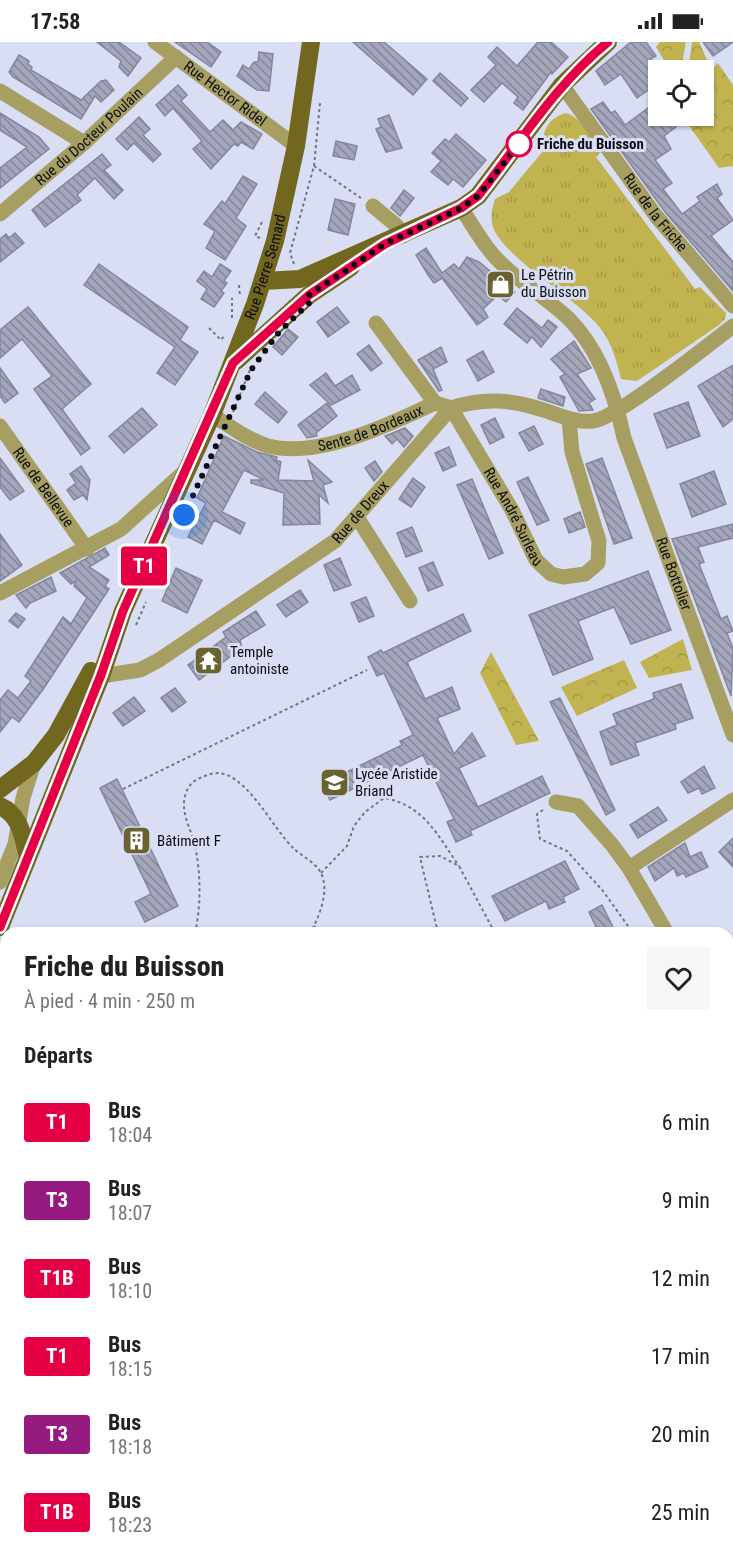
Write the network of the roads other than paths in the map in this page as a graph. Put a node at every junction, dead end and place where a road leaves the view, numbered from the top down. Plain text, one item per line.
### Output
1 (155, 42) edge
2 (311, 42) edge
3 (608, 42) edge
4 (176, 57) junction
5 (562, 86) junction
6 (0, 91) edge
7 (84, 143) junction
8 (296, 146) junction
9 (373, 206) road end
10 (461, 208) junction
11 (0, 214) edge
12 (403, 236) junction
13 (385, 244) junction
14 (263, 281) junction
15 (733, 306) edge
16 (376, 323) dead end
17 (733, 326) edge
18 (233, 363) junction
19 (435, 403) junction
20 (451, 408) junction
21 (618, 411) junction
22 (569, 419) junction
23 (219, 420) junction
24 (0, 426) edge
25 (187, 470) junction
26 (357, 517) junction
27 (87, 549) junction
28 (0, 593) edge
29 (411, 601) dead end
30 (123, 611) junction
31 (101, 675) junction
32 (733, 735) edge
33 (34, 764) junction
34 (0, 789) edge
35 (733, 800) edge
36 (556, 802) road end
37 (0, 807) edge
38 (20, 824) junction
39 (28, 857) junction
40 (629, 868) junction
41 (0, 882) edge
42 (0, 927) edge
43 (663, 927) edge

1 - 4 street, Rue Hector Ridel
2 - 8 main road, Rue Pierre Semard
3 - 5 main road
4 - 7 street, Rue du Docteur Poulain
4 - 8 street, Rue Hector Ridel
5 - 10 main road
5 - 15 street, Rue de la Friche
6 - 7 street
7 - 11 street, Rue du Docteur Poulain
8 - 14 main road, Rue Pierre Semard
9 - 12 street
10 - 12 main road
10 - 21 street, Rue Bottolier
12 - 13 main road
13 - 14 main road
13 - 18 main road
14 - 18 main road, Rue Pierre Semard
16 - 19 street, Sente de Bordeaux
17 - 21 street
18 - 23 main road, Rue Pierre Semard
19 - 20 street
19 - 23 street, Sente de Bordeaux
20 - 22 street
20 - 22 street, Rue André Surleau
20 - 26 street, Rue de Dreux
21 - 22 street
21 - 32 street, Rue Bottolier
23 - 25 main road, Rue Pierre Semard
24 - 27 street, Rue de Bellevue
25 - 27 street
25 - 30 main road, Rue Pierre Semard
26 - 29 street
26 - 31 street, Rue de Dreux
27 - 28 street
30 - 31 main road, Rue Pierre Semard
30 - 33 main road, Rue Pierre Semard
31 - 39 main road, Rue Pierre Semard
33 - 34 main road, Rue Pierre Semard
33 - 38 street
35 - 40 street
36 - 40 street
37 - 38 main road
38 - 39 main road
38 - 41 street
39 - 42 main road, Rue Pierre Semard
40 - 43 street

